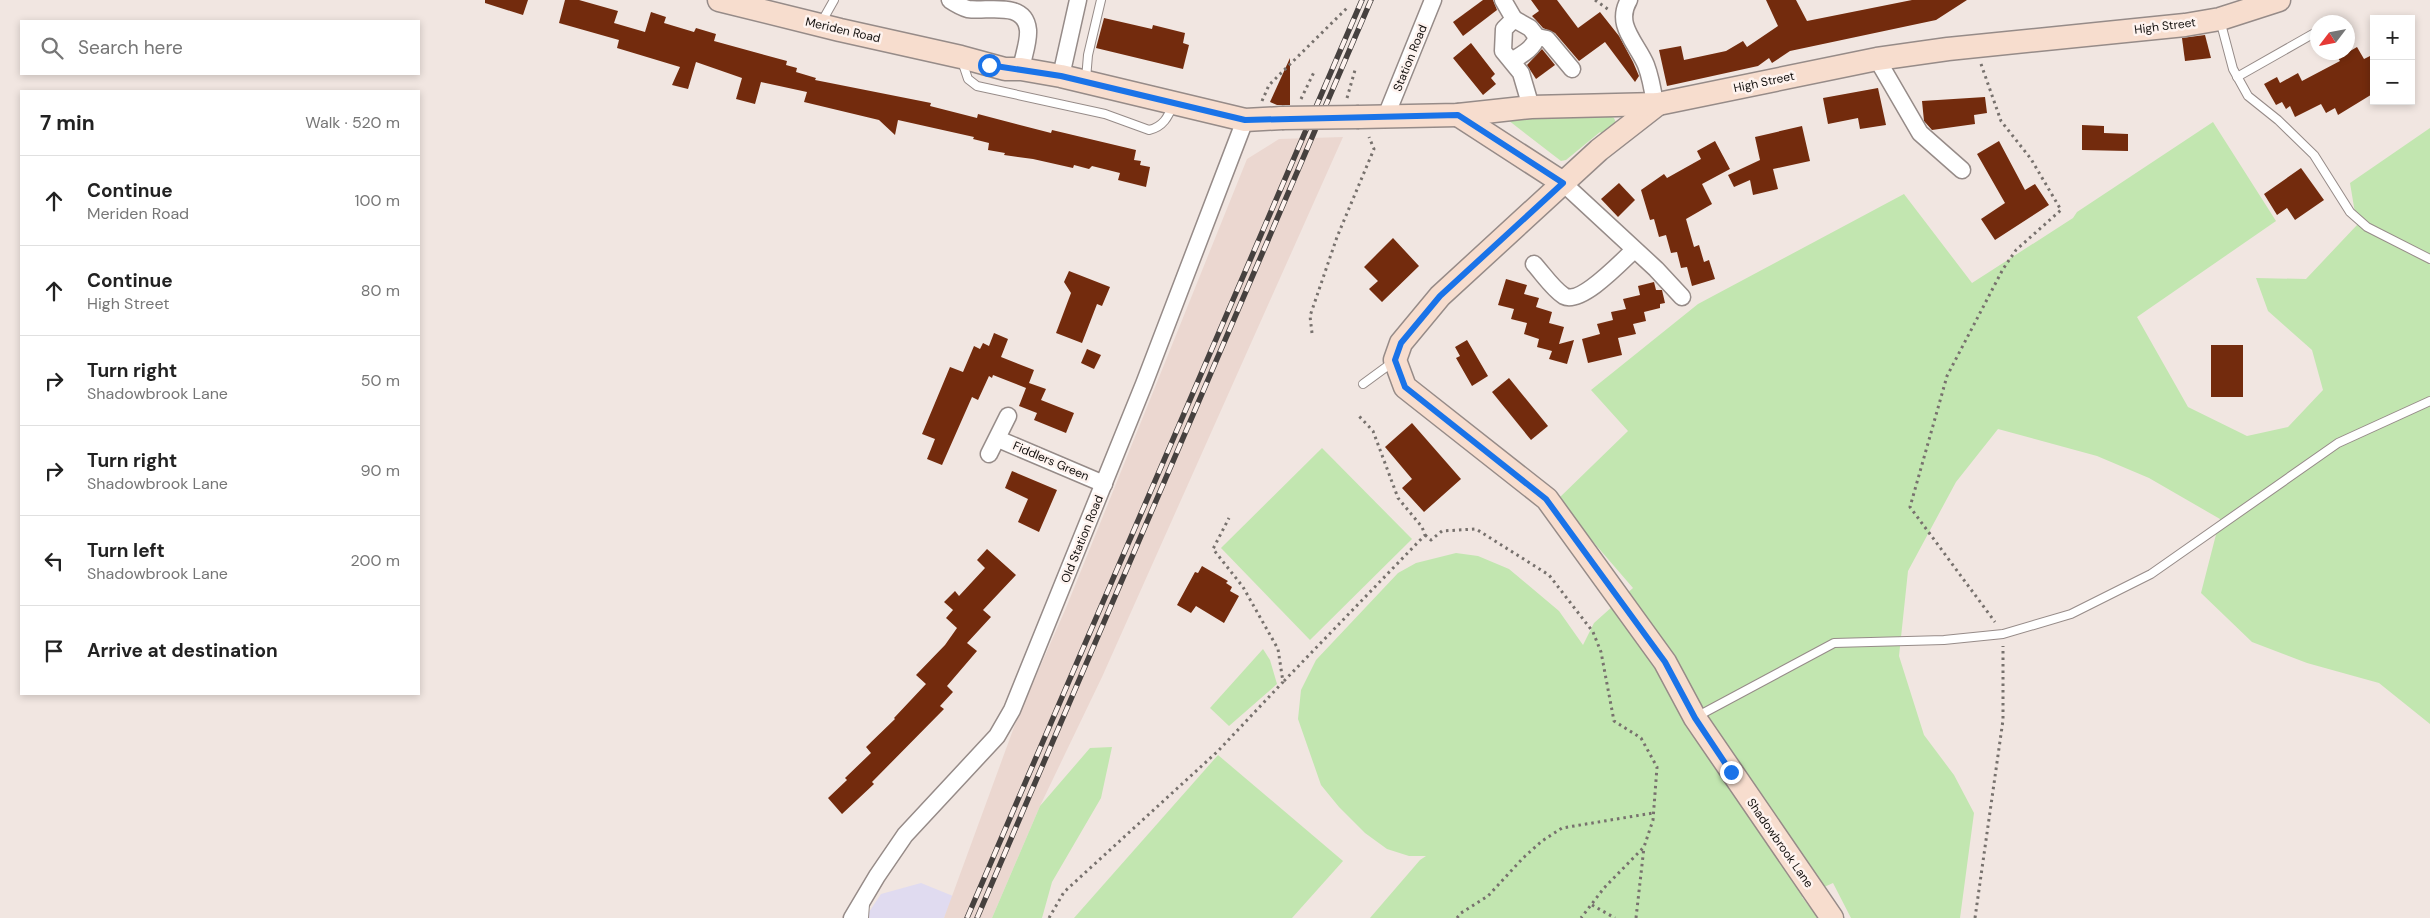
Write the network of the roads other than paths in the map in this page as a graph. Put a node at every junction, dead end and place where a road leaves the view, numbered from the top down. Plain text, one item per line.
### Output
1 (834, 0) edge
2 (950, 0) edge
3 (1078, 0) edge
4 (1101, 0) edge
5 (1434, 0) edge
6 (1503, 0) edge
7 (1629, 0) edge
8 (2279, 0) edge
9 (724, 1) edge
10 (2220, 18) junction
11 (1514, 20) junction
12 (820, 25) junction
13 (2310, 36) edge
14 (1537, 37) junction
15 (961, 57) junction
16 (1877, 59) junction
17 (1513, 60) junction
18 (1021, 69) junction
19 (1572, 69) dead end
20 (1061, 76) junction
21 (2237, 77) junction
22 (1086, 81) junction
23 (1174, 103) junction
24 (1656, 104) junction
25 (1531, 107) junction
26 (1253, 113) junction
27 (1366, 113) junction
28 (1458, 115) junction
29 (1962, 170) dead end
30 (1563, 183) junction
31 (1634, 250) junction
32 (2430, 259) edge
33 (1534, 264) dead end
34 (1682, 297) dead end
35 (1395, 360) junction
36 (1363, 384) dead end
37 (2430, 400) edge
38 (1008, 416) dead end
39 (998, 438) junction
40 (989, 454) dead end
41 (1104, 484) junction
42 (1695, 718) junction
43 (865, 895) junction
44 (852, 918) edge
45 (864, 918) edge
46 (1832, 918) edge

1 - 12 lane
2 - 18 street
3 - 20 street
4 - 22 lane
5 - 27 street, Station Road
6 - 11 street
7 - 24 street
8 - 10 main road, High Street
9 - 12 main road, Meriden Road
10 - 16 main road, High Street
10 - 21 lane
11 - 14 street
11 - 17 street
12 - 15 main road, Meriden Road
13 - 21 lane
14 - 17 street
14 - 19 street
15 - 18 main road, Meriden Road
15 - 23 lane
16 - 24 main road, High Street
16 - 29 street
17 - 25 street
18 - 20 main road, Meriden Road
20 - 22 main road, Meriden Road
21 - 32 lane
22 - 23 main road, Meriden Road
23 - 26 main road, Meriden Road
24 - 25 main road, High Street
24 - 30 main road
25 - 28 main road, High Street
26 - 27 main road, High Street, bridge
26 - 41 street, Old Station Road
27 - 28 main road, High Street
28 - 30 main road
30 - 31 street
30 - 35 main road
31 - 33 street
31 - 34 street
35 - 36 lane
35 - 42 main road, Shadowbrook Lane
37 - 42 lane
38 - 39 street, Fiddlers Green
39 - 40 street, Fiddlers Green
39 - 41 street, Fiddlers Green
41 - 43 street, Old Station Road
42 - 46 main road, Shadowbrook Lane
43 - 44 street, Old Station Road
43 - 45 lane

